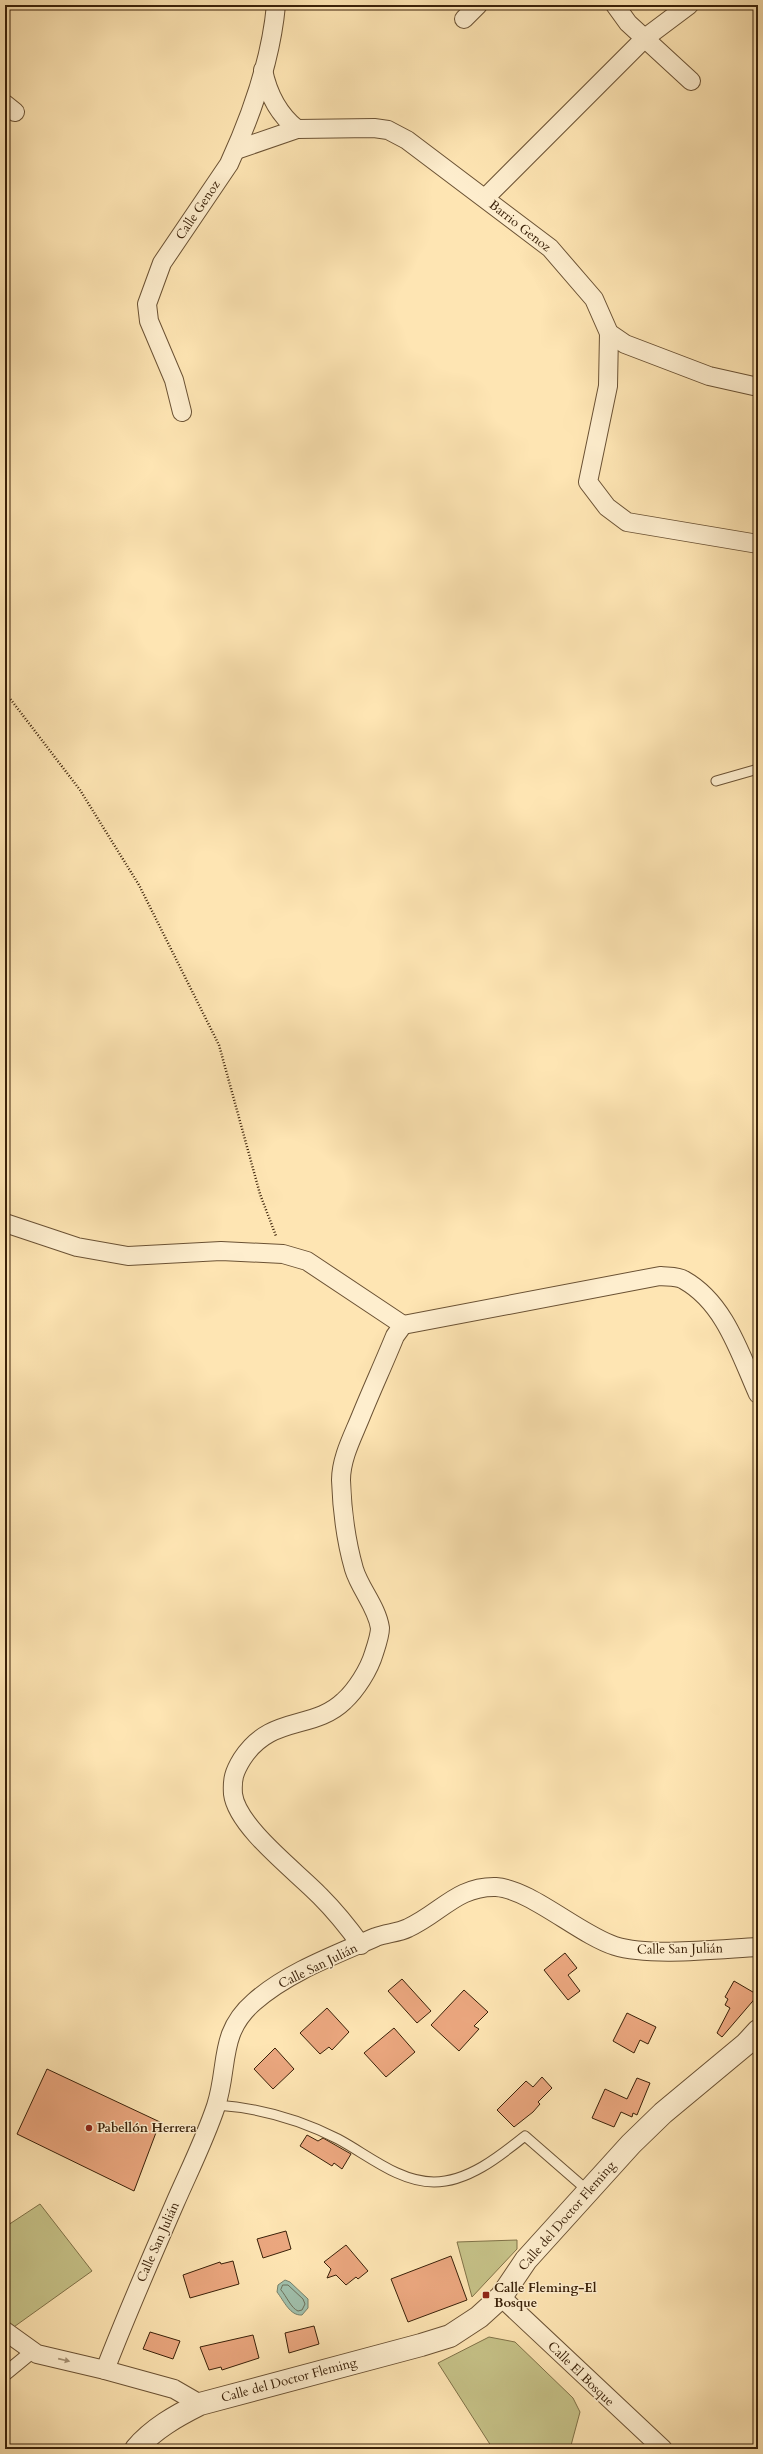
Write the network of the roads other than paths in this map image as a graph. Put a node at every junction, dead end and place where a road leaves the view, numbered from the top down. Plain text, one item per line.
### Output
1 (276, 5) edge
2 (478, 5) edge
3 (615, 5) edge
4 (689, 5) edge
5 (464, 19) dead end
6 (645, 38) junction
7 (263, 70) junction
8 (691, 81) dead end
9 (297, 129) junction
10 (236, 150) junction
11 (485, 198) junction
12 (608, 333) junction
13 (758, 387) edge
14 (182, 412) dead end
15 (758, 544) edge
16 (758, 769) edge
17 (716, 781) dead end
18 (5, 1223) edge
19 (403, 1325) junction
20 (758, 1394) edge
21 (361, 1945) junction
22 (758, 1948) edge
23 (758, 2031) edge
24 (217, 2105) junction
25 (587, 2190) junction
26 (501, 2297) junction
27 (5, 2331) edge
28 (33, 2351) junction
29 (105, 2370) junction
30 (5, 2374) edge
31 (200, 2404) junction
32 (136, 2449) edge
33 (663, 2449) edge

1 - 7 street, Calle Genoz
2 - 5 street
3 - 6 street
4 - 6 street
6 - 8 street
6 - 11 street
7 - 9 street
7 - 10 street, Calle Genoz
9 - 10 street, Barrio Genoz
9 - 11 street, Barrio Genoz
10 - 14 street, Calle Genoz
11 - 12 street, Barrio Genoz
12 - 13 street
12 - 15 street
16 - 17 lane
18 - 19 street
19 - 20 street
19 - 21 street
21 - 22 street, Calle San Julián
21 - 24 street, Calle San Julián
23 - 25 street, Calle del Doctor Fleming
24 - 25 lane
24 - 29 street, Calle San Julián
25 - 26 street, Calle del Doctor Fleming
26 - 31 street, Calle del Doctor Fleming
26 - 33 street, Calle El Bosque
27 - 28 street
28 -> 29 street
28 - 30 street
29 - 31 street
31 - 32 street, Calle del Doctor Fleming

